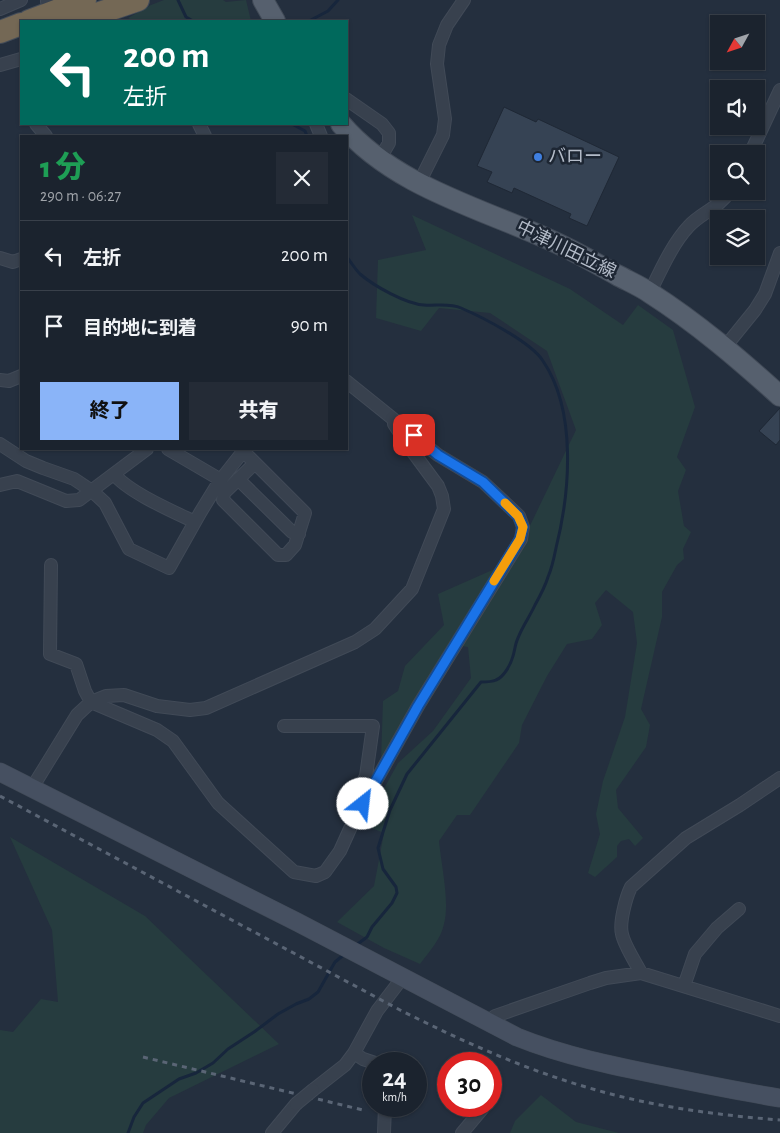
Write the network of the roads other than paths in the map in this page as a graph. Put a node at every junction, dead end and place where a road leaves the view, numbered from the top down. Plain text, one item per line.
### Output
1 (21, 0) edge
2 (85, 0) edge
3 (138, 0) edge
4 (464, 0) edge
5 (0, 9) edge
6 (32, 20) edge
7 (79, 20) edge
8 (20, 24) edge
9 (0, 32) edge
10 (20, 40) edge
11 (0, 48) edge
12 (20, 59) edge
13 (0, 65) edge
14 (780, 90) edge
15 (348, 100) edge
16 (37, 125) edge
17 (342, 125) edge
18 (45, 135) edge
19 (754, 145) edge
20 (379, 160) junction
21 (419, 183) junction
22 (722, 200) edge
23 (780, 253) edge
24 (0, 258) edge
25 (20, 260) edge
26 (650, 292) junction
27 (725, 347) junction
28 (20, 376) edge
29 (0, 380) edge
30 (348, 383) edge
31 (780, 396) edge
32 (388, 415) junction
33 (0, 444) edge
34 (146, 450) edge
35 (170, 450) edge
36 (244, 450) edge
37 (255, 463) junction
38 (114, 474) junction
39 (238, 479) junction
40 (221, 480) junction
41 (0, 485) edge
42 (92, 491) junction
43 (195, 522) junction
44 (299, 534) junction
45 (51, 564) dead end
46 (91, 702) junction
47 (284, 726) dead end
48 (0, 772) edge
49 (780, 778) edge
50 (32, 788) junction
51 (354, 820) junction
52 (739, 909) dead end
53 (642, 973) junction
54 (398, 974) junction
55 (684, 986) junction
56 (780, 1016) edge
57 (488, 1023) junction
58 (354, 1053) junction
59 (362, 1058) edge
60 (780, 1098) edge
61 (385, 1117) edge
62 (475, 1117) edge
63 (272, 1133) edge
64 (384, 1133) edge
65 (462, 1133) edge

1 - 5 street
2 - 6 highway
3 - 7 highway
4 - 21 street
8 - 9 highway
10 - 11 highway
12 - 13 street
14 - 19 street
15 - 20 street
16 - 18 street
17 - 20 main road, 中津川田立線
20 - 21 main road, 中津川田立線
21 - 26 main road, 中津川田立線
22 - 26 street
23 - 27 street
24 - 25 street
26 - 27 main road, 中津川田立線
27 - 31 main road, 中津川田立線
28 - 29 street
30 - 32 street
32 - 46 street
32 - 51 street
33 - 42 street
34 - 38 street
35 - 40 street
36 - 37 street
36 - 40 street
37 - 39 street
37 - 44 street
38 - 42 street
38 - 43 street
39 - 44 street
39 - 44 street
40 - 43 street
41 - 42 street
42 - 43 street
45 - 46 street
46 - 50 street
46 - 51 street
47 - 51 street
48 - 50 street
49 - 53 street
50 - 54 street
52 - 55 street
53 - 55 street
53 - 57 street
54 - 57 street
54 - 58 street
55 - 56 street
57 - 60 street
58 - 59 street
58 - 63 street, bridge
61 - 64 street
62 - 65 street

